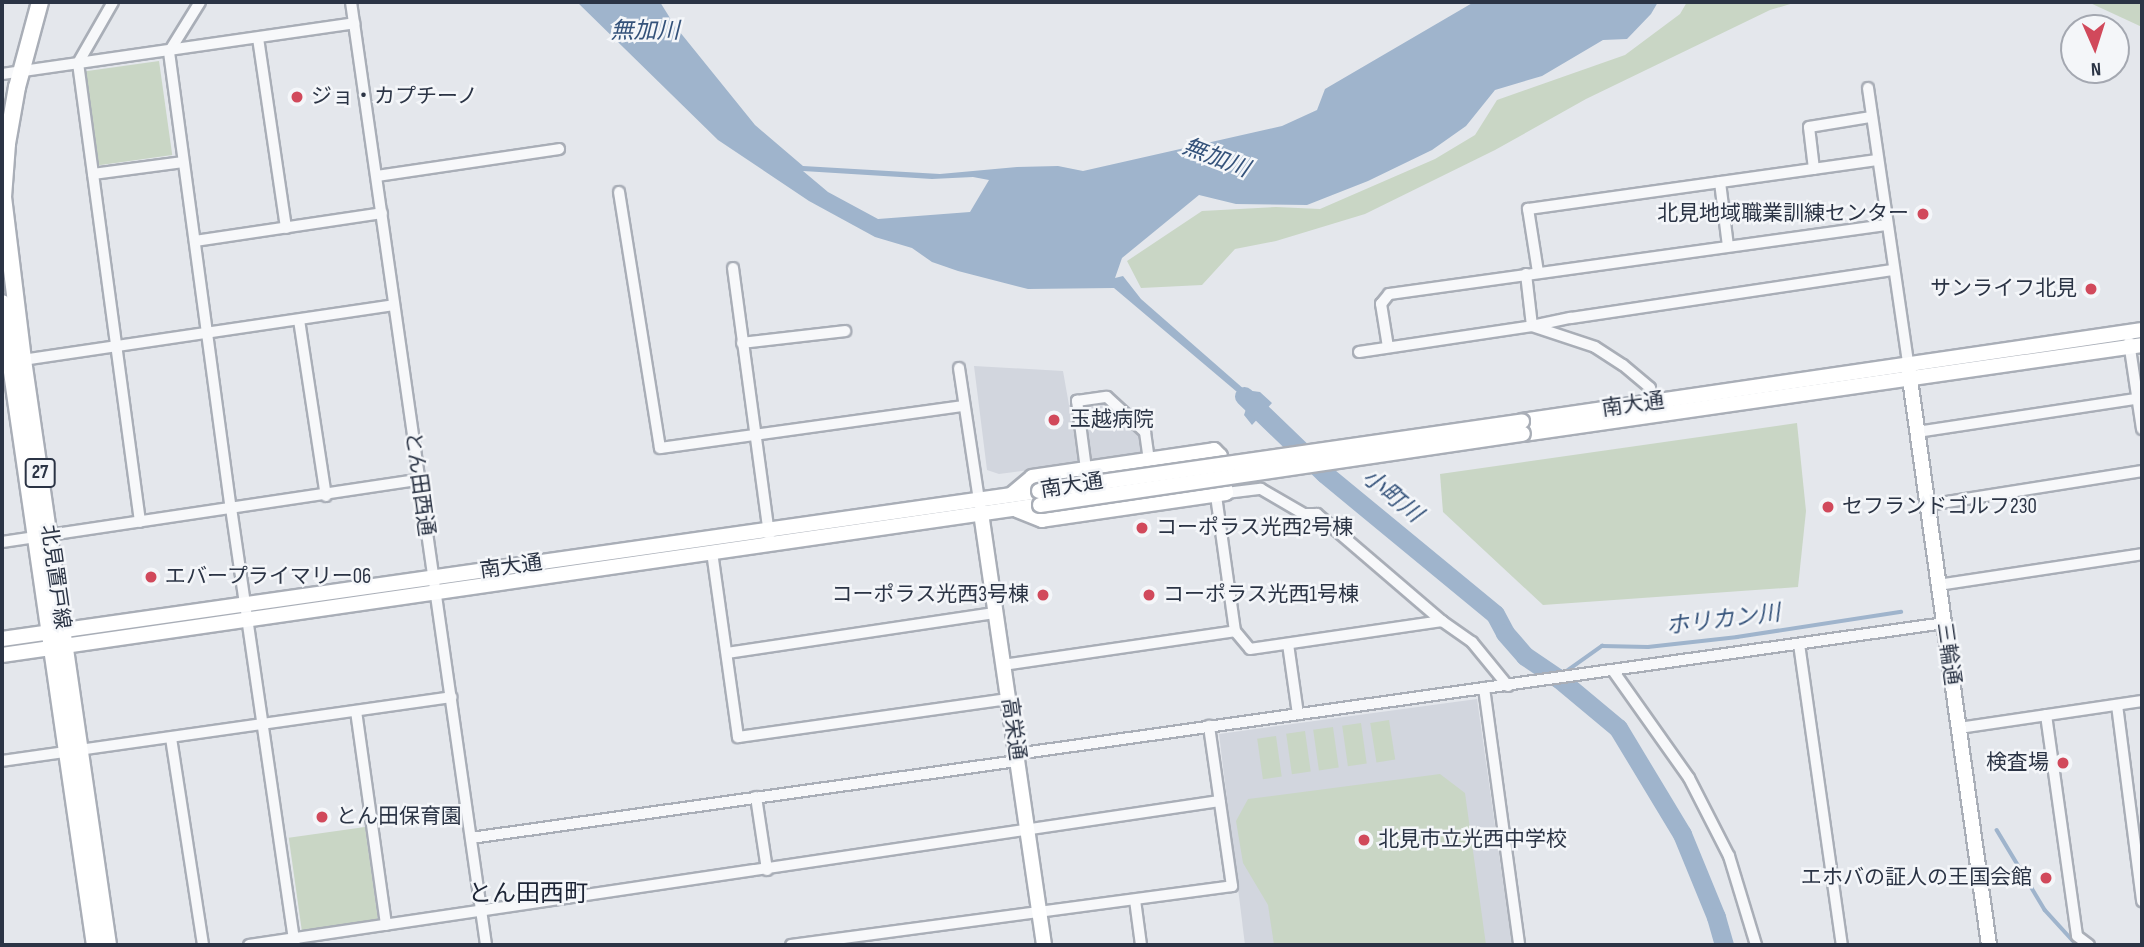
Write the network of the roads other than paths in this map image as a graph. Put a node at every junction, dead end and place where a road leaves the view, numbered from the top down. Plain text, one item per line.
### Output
1 (29, 2) edge
2 (40, 2) edge
3 (113, 2) edge
4 (200, 2) edge
5 (351, 2) edge
6 (354, 23) junction
7 (258, 38) junction
8 (169, 52) junction
9 (78, 63) junction
10 (10, 73) edge
11 (1868, 88) dead end
12 (2, 114) edge
13 (1871, 117) junction
14 (559, 149) dead end
15 (1876, 160) junction
16 (184, 162) junction
17 (1814, 169) junction
18 (93, 174) junction
19 (377, 176) junction
20 (1720, 182) junction
21 (620, 192) dead end
22 (382, 213) junction
23 (1886, 225) junction
24 (286, 228) junction
25 (195, 241) junction
26 (1728, 246) junction
27 (733, 268) dead end
28 (1892, 270) junction
29 (1532, 273) junction
30 (2, 303) edge
31 (394, 305) junction
32 (299, 320) junction
33 (1532, 326) junction
34 (2135, 330) edge
35 (845, 331) dead end
36 (208, 334) junction
37 (742, 343) junction
38 (2136, 346) edge
39 (1388, 347) junction
40 (116, 348) junction
41 (1359, 352) dead end
42 (12, 361) edge
43 (959, 368) dead end
44 (1908, 371) junction
45 (2140, 398) edge
46 (964, 406) junction
47 (1647, 410) junction
48 (2142, 429) edge
49 (1917, 432) junction
50 (755, 436) junction
51 (1149, 459) junction
52 (1086, 468) junction
53 (2142, 471) edge
54 (418, 480) junction
55 (1221, 494) junction
56 (326, 496) junction
57 (1013, 502) junction
58 (1928, 505) junction
59 (980, 507) junction
60 (231, 508) junction
61 (139, 522) junction
62 (43, 536) junction
63 (769, 536) junction
64 (2, 542) edge
65 (712, 552) junction
66 (2142, 554) edge
67 (434, 585) junction
68 (1938, 585) junction
69 (245, 604) junction
70 (996, 613) junction
71 (247, 619) junction
72 (1442, 621) junction
73 (1944, 624) junction
74 (1235, 631) junction
75 (58, 638) junction
76 (2, 639) edge
77 (1288, 643) junction
78 (1799, 644) junction
79 (727, 653) junction
80 (2, 655) edge
81 (1003, 665) junction
82 (1614, 672) junction
83 (1513, 685) junction
84 (1484, 688) junction
85 (451, 697) junction
86 (1008, 699) junction
87 (2142, 701) edge
88 (2116, 705) junction
89 (356, 711) junction
90 (1298, 714) junction
91 (2046, 715) junction
92 (263, 725) junction
93 (1209, 726) junction
94 (1959, 728) junction
95 (171, 738) junction
96 (73, 750) junction
97 (1017, 757) junction
98 (2, 761) edge
99 (756, 797) junction
100 (1219, 801) junction
101 (1028, 830) junction
102 (471, 838) junction
103 (767, 870) junction
104 (1135, 900) junction
105 (2142, 901) edge
106 (481, 912) junction
107 (1039, 912) junction
108 (386, 925) junction
109 (295, 942) edge
110 (95, 945) edge
111 (108, 945) edge
112 (203, 945) edge
113 (249, 945) edge
114 (486, 945) edge
115 (791, 945) edge
116 (1044, 945) edge
117 (1141, 945) edge
118 (1519, 945) edge
119 (1756, 945) edge
120 (1842, 945) edge
121 (1989, 945) edge
122 (2089, 945) edge

1 - 10 main road, 北見置戸線 / 27
2 - 10 main road, 北見置戸線 / 27
3 - 9 street
4 - 8 street
5 - 6 street, とん田西通
6 - 7 street
6 - 19 street, とん田西通
7 - 8 street
7 - 24 street
8 - 9 street
8 - 16 street
9 - 10 street
9 - 18 street
10 - 12 main road, 北見置戸線 / 27
10 - 42 main road, 北見置戸線 / 27
11 - 13 street
13 - 15 street
13 - 17 street
14 - 19 street
15 - 17 street
15 - 23 street
16 - 18 street
16 - 25 street
17 - 20 street
18 - 40 street
19 - 22 street, とん田西通
20 - 26 street
20 - 29 street
21 - 50 street
22 - 24 street
22 - 31 street, とん田西通
23 - 26 street
23 - 28 street
24 - 25 street
25 - 36 street
26 - 29 street
27 - 37 street
28 - 33 street
28 - 44 street
29 - 33 street
29 - 39 street
30 - 42 main road, 北見置戸線 / 27
31 - 32 street
31 - 54 street, とん田西通
32 - 36 street
32 - 56 street
33 - 39 street
33 - 47 street
34 - 38 street
34 - 44 street, 南大通
35 - 37 street
36 - 40 street
36 - 60 street
37 - 50 street
38 - 44 street, 南大通
38 - 45 street
39 - 41 street
40 - 42 street
40 - 61 street
42 - 62 main road, 北見置戸線 / 27
43 - 46 street
44 - 47 street, 南大通
44 - 49 street, 三輪通
45 - 48 street
45 - 49 street
46 - 50 street
46 - 59 street
47 - 57 street, 南大通, bridge
49 - 58 street, 三輪通
50 - 63 street
51 - 52 street
51 - 52 street
51 - 55 street
52 - 57 street
53 - 58 street
54 - 56 street
54 - 67 street, とん田西通
55 - 57 street
55 - 72 street
55 - 74 street
56 - 60 street
57 - 59 street, 南大通
58 - 68 street, 三輪通
59 - 63 street, 南大通
59 - 70 street, 高栄通
60 - 61 street
60 - 69 street
61 - 62 street
62 - 64 street
62 - 75 main road, 北見置戸線 / 27
63 - 65 street, 南大通
63 - 67 street, 南大通
65 - 67 street, 南大通
65 - 79 street
66 - 68 street
67 - 69 street, 南大通
67 - 71 street, 南大通
67 - 85 street, とん田西通
68 - 73 street, 三輪通
69 - 71 street
69 - 75 street, 南大通
70 - 79 street
70 - 81 street, 高栄通
71 - 75 street, 南大通
71 - 92 street
72 - 77 street
72 - 83 street
73 - 78 street
73 - 94 street, 三輪通
74 - 77 street
74 - 81 street
75 - 76 street, 南大通
75 - 80 street, 南大通
75 - 96 main road, 北見置戸線 / 27
77 - 90 street
78 - 82 street
78 - 120 street
79 - 86 street
81 - 86 street, 高栄通
82 - 83 street
82 - 119 street
83 - 84 street
84 - 90 street
84 - 118 street
85 - 89 street
85 - 102 street, とん田西通
86 - 97 street, 高栄通
87 - 88 street
88 - 91 street
88 - 105 street
89 - 92 street
89 - 108 street
90 - 93 street
91 - 94 street
91 - 122 street
92 - 95 street
92 - 109 street
93 - 97 street
93 - 100 street
94 - 121 street, 三輪通
95 - 96 street
95 - 112 street
96 - 98 street
96 - 110 main road, 北見置戸線 / 27
96 - 111 main road, 北見置戸線 / 27
97 - 99 street
97 - 101 street, 高栄通
99 - 102 street
99 - 103 street
100 - 101 street
100 - 104 street
101 - 103 street
101 - 107 street, 高栄通
102 - 106 street, とん田西通
103 - 106 street
104 - 107 street
104 - 117 street
106 - 108 street
106 - 114 street, とん田西通
107 - 115 street
107 - 116 street, 高栄通
108 - 109 street
109 - 113 street

